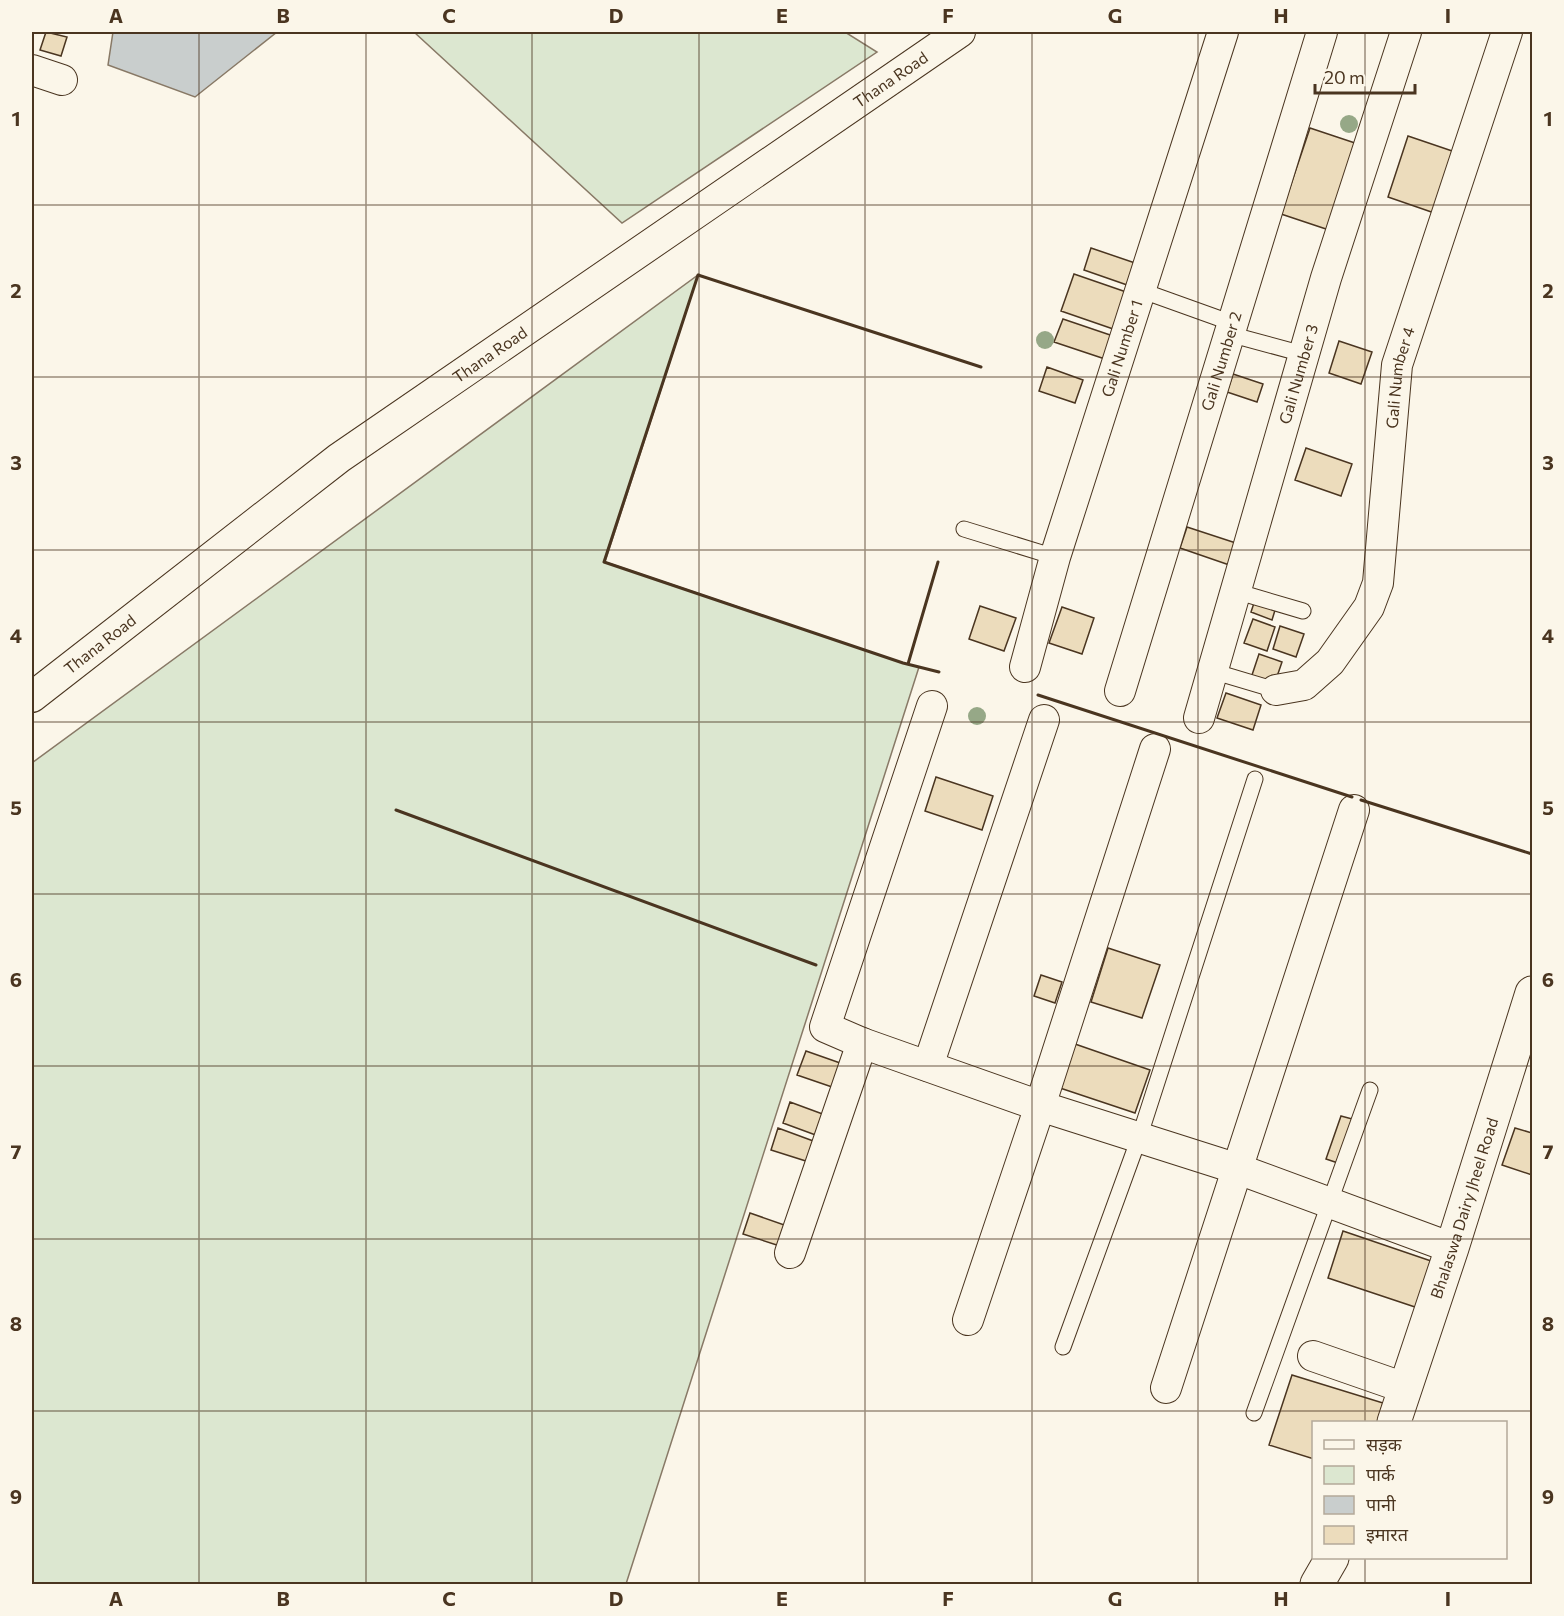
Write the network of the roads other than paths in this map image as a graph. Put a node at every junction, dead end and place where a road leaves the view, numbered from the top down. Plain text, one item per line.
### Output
1 (1223, 32) edge
2 (1322, 32) edge
3 (1406, 32) edge
4 (1507, 32) edge
5 (937, 37) edge
6 (32, 70) edge
7 (62, 80) dead end
8 (1140, 291) junction
9 (1231, 329) junction
10 (1303, 354) junction
11 (964, 529) dead end
12 (1055, 556) junction
13 (1235, 591) junction
14 (1303, 611) dead end
15 (1025, 667) dead end
16 (1212, 671) junction
17 (1276, 690) joint
18 (1120, 691) dead end
19 (32, 697) edge
20 (932, 706) dead end
21 (1199, 718) dead end
22 (1044, 720) dead end
23 (1155, 749) dead end
24 (1255, 779) dead end
25 (1354, 810) dead end
26 (1533, 993) edge
27 (862, 1043) junction
28 (928, 1066) junction
29 (1370, 1090) dead end
30 (1040, 1106) junction
31 (1139, 1138) junction
32 (1238, 1169) junction
33 (1329, 1203) junction
34 (1452, 1248) junction
35 (790, 1253) dead end
36 (968, 1320) dead end
37 (1063, 1347) dead end
38 (1313, 1356) dead end
39 (1166, 1388) dead end
40 (1406, 1388) junction
41 (1254, 1413) dead end
42 (1394, 1421) edge
43 (1331, 1559) edge
44 (1317, 1584) edge

1 - 8 street, Gali Number 1
2 - 9 street, Gali Number 2
3 - 10 street, Gali Number 3
4 - 17 street, Gali Number 4
5 - 19 street, Thana Road
6 - 7 street
8 - 9 lane
8 - 12 street, Gali Number 1
9 - 10 lane
9 - 18 street, Gali Number 2
10 - 13 street, Gali Number 3
11 - 12 lane
12 - 15 street, Gali Number 1
13 - 14 lane
13 - 16 street, Gali Number 3
16 - 17 lane
16 - 21 street, Gali Number 3
20 - 27 street
22 - 28 street
23 - 30 street
24 - 31 lane
25 - 32 street
26 - 34 street, Bhalaswa Dairy Jheel Road
27 - 28 street
27 - 35 street
28 - 30 street
29 - 33 lane
30 - 31 street
30 - 36 street
31 - 32 street
31 - 37 lane
32 - 33 street
32 - 39 street
33 - 34 street
33 - 41 lane
34 - 40 street, Bhalaswa Dairy Jheel Road
38 - 40 street
40 - 42 street, Bhalaswa Dairy Jheel Road
43 - 44 street

